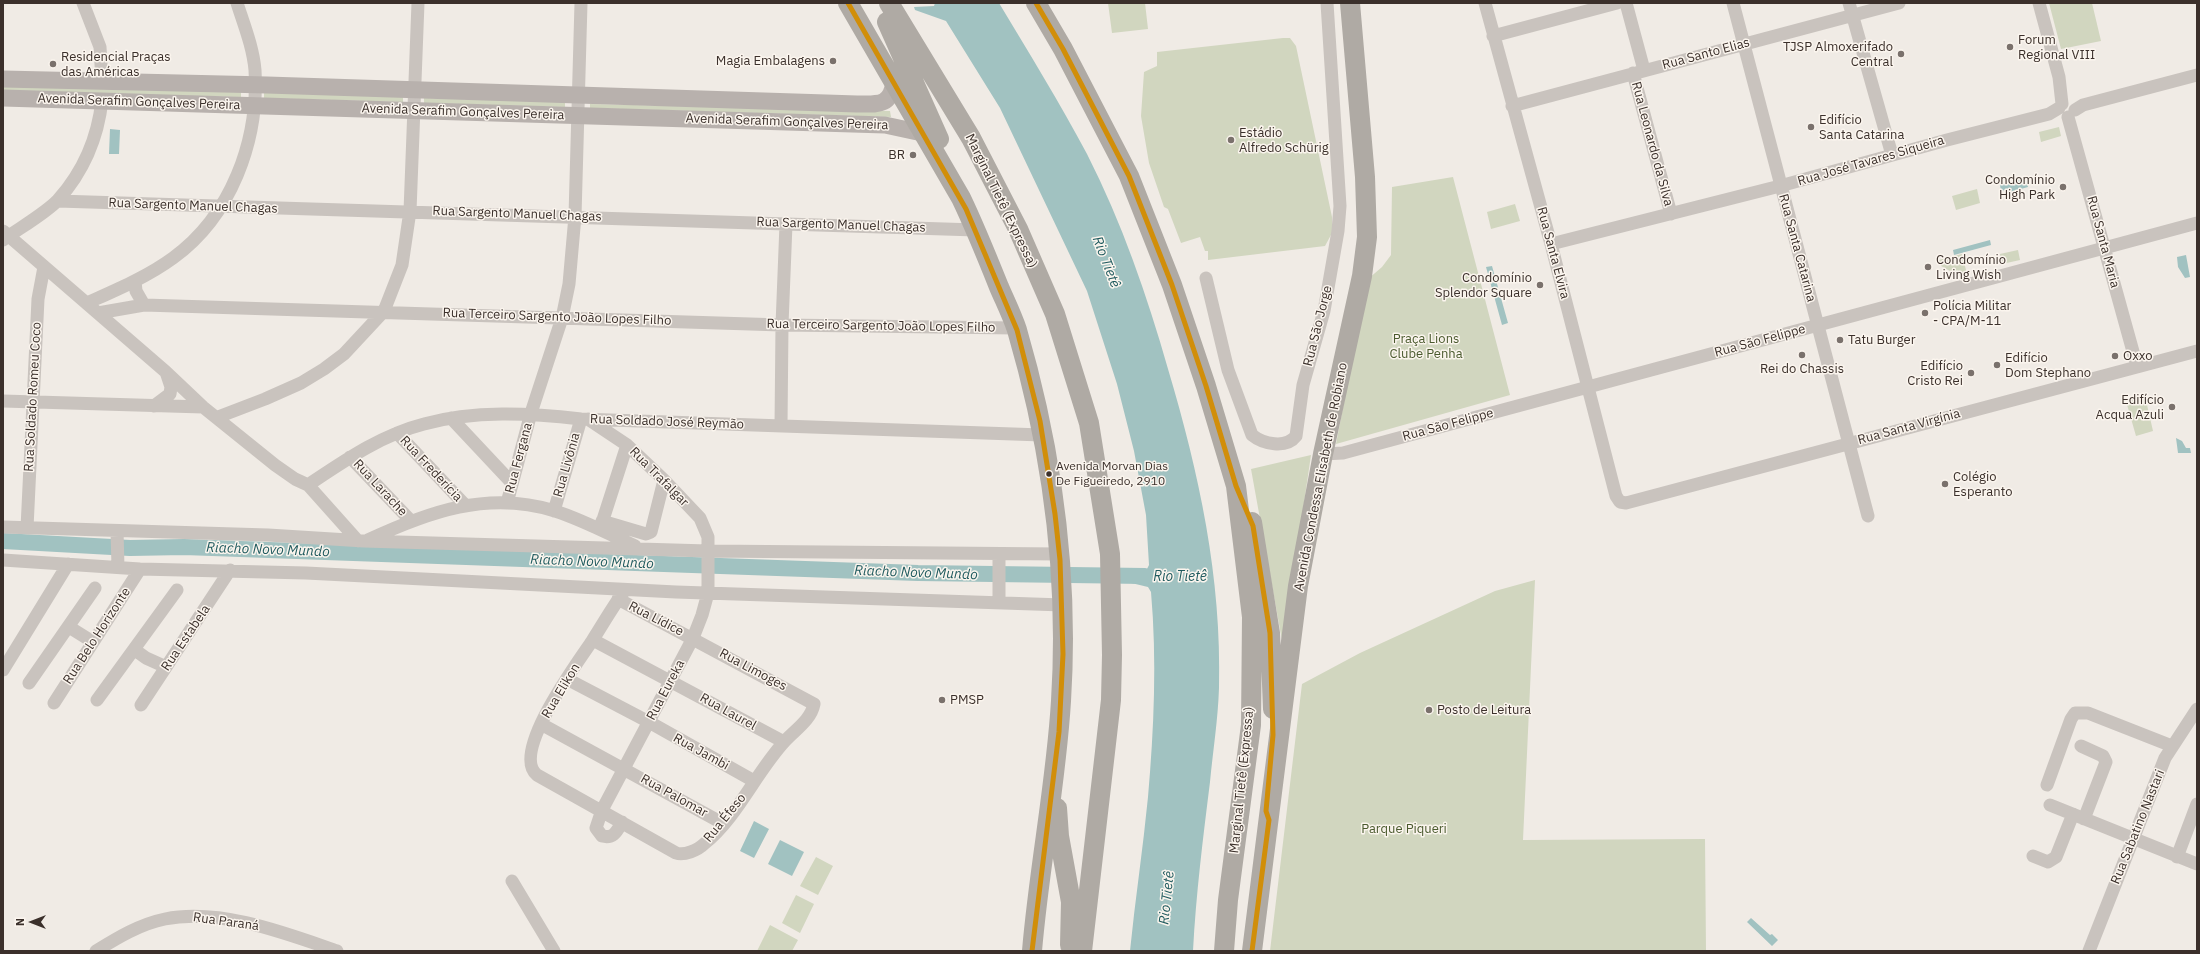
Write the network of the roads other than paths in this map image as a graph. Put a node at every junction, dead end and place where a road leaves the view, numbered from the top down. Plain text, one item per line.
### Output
1 (83, 3) edge
2 (237, 3) edge
3 (418, 3) edge
4 (581, 3) edge
5 (848, 3) edge
6 (882, 3) edge
7 (889, 3) edge
8 (1036, 3) edge
9 (1328, 3) edge
10 (1350, 3) edge
11 (1484, 3) edge
12 (1617, 3) edge
13 (1626, 3) edge
14 (1732, 3) edge
15 (1899, 3) edge
16 (2039, 3) edge
17 (1851, 9) edge
18 (1493, 36) junction
19 (1743, 44) junction
20 (1638, 72) junction
21 (2197, 75) edge
22 (3, 79) edge
23 (102, 81) junction
24 (894, 83) junction
25 (255, 85) junction
26 (413, 90) junction
27 (579, 96) junction
28 (3, 98) edge
29 (102, 100) junction
30 (254, 105) junction
31 (1512, 106) junction
32 (413, 110) junction
33 (2067, 110) junction
34 (578, 116) junction
35 (922, 134) junction
36 (1892, 155) junction
37 (1780, 186) junction
38 (961, 198) junction
39 (58, 201) junction
40 (220, 207) junction
41 (410, 211) junction
42 (1671, 214) junction
43 (575, 216) junction
44 (786, 224) junction
45 (2197, 224) edge
46 (976, 230) junction
47 (5, 236) edge
48 (1551, 244) junction
49 (2105, 248) junction
50 (44, 267) junction
51 (1206, 278) dead end
52 (135, 281) junction
53 (87, 303) junction
54 (144, 305) junction
55 (384, 311) junction
56 (98, 313) junction
57 (562, 318) junction
58 (782, 325) junction
59 (1817, 326) junction
60 (1016, 328) junction
61 (2197, 351) edge
62 (2137, 366) junction
63 (166, 372) junction
64 (1587, 387) junction
65 (3, 401) edge
66 (32, 402) junction
67 (154, 406) junction
68 (203, 407) junction
69 (532, 413) junction
70 (218, 417) junction
71 (451, 418) junction
72 (585, 419) junction
73 (781, 426) junction
74 (397, 433) junction
75 (1042, 435) junction
76 (1848, 443) junction
77 (627, 445) junction
78 (1323, 454) junction
79 (350, 457) junction
80 (664, 480) junction
81 (512, 483) junction
82 (308, 485) junction
83 (1236, 486) junction
84 (1620, 502) joint
85 (507, 503) junction
86 (464, 505) junction
87 (554, 511) junction
88 (1868, 516) dead end
89 (410, 520) junction
90 (601, 525) junction
91 (3, 527) edge
92 (27, 528) junction
93 (117, 535) junction
94 (361, 541) junction
95 (640, 549) junction
96 (708, 555) junction
97 (1060, 559) junction
98 (3, 560) edge
99 (999, 560) junction
100 (118, 563) junction
101 (68, 564) junction
102 (140, 569) junction
103 (230, 570) junction
104 (95, 588) dead end
105 (177, 590) dead end
106 (708, 593) junction
107 (621, 595) junction
108 (1063, 597) junction
109 (999, 603) junction
110 (69, 627) junction
111 (693, 638) junction
112 (593, 640) junction
113 (93, 642) junction
114 (135, 650) junction
115 (166, 667) junction
116 (3, 670) edge
117 (566, 679) junction
118 (672, 681) junction
119 (29, 683) dead end
120 (97, 700) dead end
121 (812, 702) joint
122 (54, 703) dead end
123 (141, 705) dead end
124 (2197, 709) edge
125 (649, 722) junction
126 (540, 724) junction
127 (784, 742) junction
128 (2081, 746) dead end
129 (2172, 746) junction
130 (1056, 753) junction
131 (624, 768) junction
132 (754, 781) junction
133 (2047, 785) dead end
134 (2197, 804) edge
135 (2050, 805) dead end
136 (600, 815) junction
137 (2079, 816) junction
138 (1269, 820) junction
139 (622, 822) junction
140 (724, 824) junction
141 (2133, 838) junction
142 (2033, 856) dead end
143 (2177, 857) junction
144 (2197, 864) edge
145 (512, 882) dead end
146 (96, 951) edge
147 (337, 951) edge
148 (554, 951) edge
149 (1032, 951) edge
150 (1070, 951) edge
151 (1082, 951) edge
152 (1224, 951) edge
153 (1252, 951) edge
154 (2089, 951) edge

1 - 23 street
2 - 25 street
3 - 26 street
4 - 27 street, Rua Fergana
5 - 24 highway
6 - 38 highway
7 - 151 highway, Marginal Tietê (Expressa)
8 - 83 highway, Marginal Tietê (Expressa)
9 - 51 street, Rua São Jorge
10 - 78 highway, Avenida Condessa Elisabeth de Robiano
11 - 18 street, Rua Santa Elvira
12 - 18 street
13 - 20 street, Rua Leonardo da Silva
14 - 19 street, Rua Santa Catarina
15 - 17 street, Rua Santo Elias
16 - 33 street, Rua Santa Maria
17 - 19 street, Rua Santo Elias
17 - 36 street
18 - 31 street, Rua Santa Elvira
19 - 20 street, Rua Santo Elias
19 - 37 street, Rua Santa Catarina
20 - 31 street, Rua Santo Elias
20 - 42 street, Rua Leonardo da Silva
21 - 33 street, Rua José Tavares Siqueira
22 - 23 main road, Avenida Serafim Gonçalves Pereira
23 - 25 main road, Avenida Serafim Gonçalves Pereira
24 - 27 main road, Avenida Serafim Gonçalves Pereira
24 - 35 highway
25 - 26 main road, Avenida Serafim Gonçalves Pereira
25 - 30 street
26 - 27 main road, Avenida Serafim Gonçalves Pereira
26 - 32 street
27 - 34 street, Rua Fergana
28 - 29 main road, Avenida Serafim Gonçalves Pereira
29 - 30 main road, Avenida Serafim Gonçalves Pereira
29 - 39 street
30 - 32 main road, Avenida Serafim Gonçalves Pereira
30 - 40 street
31 - 48 street, Rua Santa Elvira
32 - 34 main road, Avenida Serafim Gonçalves Pereira
32 - 41 street
33 - 36 street, Rua José Tavares Siqueira
33 - 49 street, Rua Santa Maria
34 - 35 main road, Avenida Serafim Gonçalves Pereira
34 - 43 street, Rua Fergana
35 - 38 highway
36 - 37 street, Rua José Tavares Siqueira
37 - 42 street, Rua José Tavares Siqueira
37 - 59 street, Rua Santa Catarina
38 - 46 highway
39 - 40 street, Rua Sargento Manuel Chagas
39 - 47 street
40 - 41 street, Rua Sargento Manuel Chagas
40 - 52 street
41 - 43 street, Rua Sargento Manuel Chagas
41 - 55 street
42 - 48 street, Rua José Tavares Siqueira
43 - 44 street, Rua Sargento Manuel Chagas
43 - 57 street, Rua Fergana
44 - 46 street, Rua Sargento Manuel Chagas
44 - 58 street
45 - 49 street, Rua São Felippe
46 - 60 highway
47 - 50 street
48 - 64 street, Rua Santa Elvira
49 - 59 street, Rua São Felippe
49 - 62 street, Rua Santa Maria
50 - 53 street
50 - 66 street, Rua Soldado Romeu Coco
52 - 53 street
52 - 54 street
53 - 56 street
54 - 55 street, Rua Terceiro Sargento João Lopes Filho
54 - 56 street, Rua Terceiro Sargento João Lopes Filho
55 - 57 street, Rua Terceiro Sargento João Lopes Filho
55 - 70 street
56 - 63 street
57 - 58 street, Rua Terceiro Sargento João Lopes Filho
57 - 69 street, Rua Fergana
58 - 60 street, Rua Terceiro Sargento João Lopes Filho
58 - 73 street
59 - 64 street, Rua São Felippe
59 - 76 street, Rua Santa Catarina
60 - 75 highway
61 - 62 street, Rua Santa Virgínia
62 - 76 street, Rua Santa Virgínia
63 - 67 street
63 - 68 street
64 - 78 street, Rua São Felippe
64 - 84 street, Rua Santa Elvira
65 - 66 street
66 - 67 street
66 - 92 street, Rua Soldado Romeu Coco
67 - 68 street
68 - 70 street
69 - 71 street, Rua Soldado José Reymão
69 - 72 street, Rua Soldado José Reymão
69 - 81 street, Rua Fergana
70 - 82 street
71 - 74 street, Rua Soldado José Reymão
71 - 81 street
72 - 73 street, Rua Soldado José Reymão
72 - 77 street, Rua Trafalgar
72 - 87 street, Rua Livônia
73 - 75 street, Rua Soldado José Reymão
74 - 79 street, Rua Soldado José Reymão
74 - 86 street, Rua Frederícia
75 - 97 highway
76 - 84 street, Rua Santa Virgínia
76 - 88 street, Rua Santa Catarina
77 - 80 street, Rua Trafalgar
77 - 90 street
78 - 138 highway, Avenida Condessa Elisabeth de Robiano
79 - 82 street, Rua Soldado José Reymão
79 - 89 street, Rua Larache
80 - 90 street
80 - 96 street, Rua Trafalgar
81 - 85 street, Rua Fergana
82 - 94 street
83 - 138 highway
83 - 152 highway, Marginal Tietê (Expressa)
85 - 86 street
85 - 87 street
86 - 89 street
87 - 90 street
89 - 94 street
90 - 95 street
91 - 92 street
92 - 93 street
93 - 94 street
93 - 100 street
94 - 95 street
95 - 96 street
96 - 99 street
96 - 106 street, Rua Eureka
97 - 99 street
97 - 108 highway
98 - 101 street
99 - 109 street
100 - 101 street
100 - 102 street
101 - 116 street
102 - 103 street
102 - 113 street, Rua Belo Horizonte
103 - 107 street
103 - 115 street, Rua Estabela
104 - 110 street
105 - 114 street
106 - 107 street
106 - 109 street
106 - 111 street, Rua Eureka
107 - 111 street, Rua Lídice
107 - 112 street, Rua Elikon
108 - 109 street
108 - 130 highway
110 - 113 street
110 - 119 street
111 - 118 street, Rua Eureka
111 - 121 street, Rua Limoges
112 - 117 street, Rua Elikon
112 - 118 street, Rua Laurel
113 - 122 street, Rua Belo Horizonte
114 - 115 street
114 - 120 street
115 - 123 street, Rua Estabela
117 - 125 street, Rua Jambi
117 - 126 street, Rua Elikon
118 - 125 street, Rua Eureka
118 - 127 street, Rua Laurel
121 - 127 street, Rua Éfeso
124 - 129 street, Rua Sabatino Nastari
125 - 131 street, Rua Eureka
125 - 132 street, Rua Jambi
126 - 131 street, Rua Palomar
126 - 136 street, Rua Elikon
127 - 132 street, Rua Éfeso
128 - 137 street
129 - 133 street
129 - 141 street, Rua Sabatino Nastari
130 - 149 highway
130 - 150 highway
131 - 136 street, Rua Eureka
131 - 140 street, Rua Palomar
132 - 140 street, Rua Éfeso
134 - 143 street
135 - 137 street
136 - 139 street, Rua Éfeso
136 - 139 street
137 - 141 street
137 - 142 street
138 - 153 highway, Avenida Condessa Elisabeth de Robiano
139 - 140 street, Rua Éfeso
141 - 143 street
141 - 154 street, Rua Sabatino Nastari
143 - 144 street
145 - 148 street
146 - 147 street, Rua Paraná

